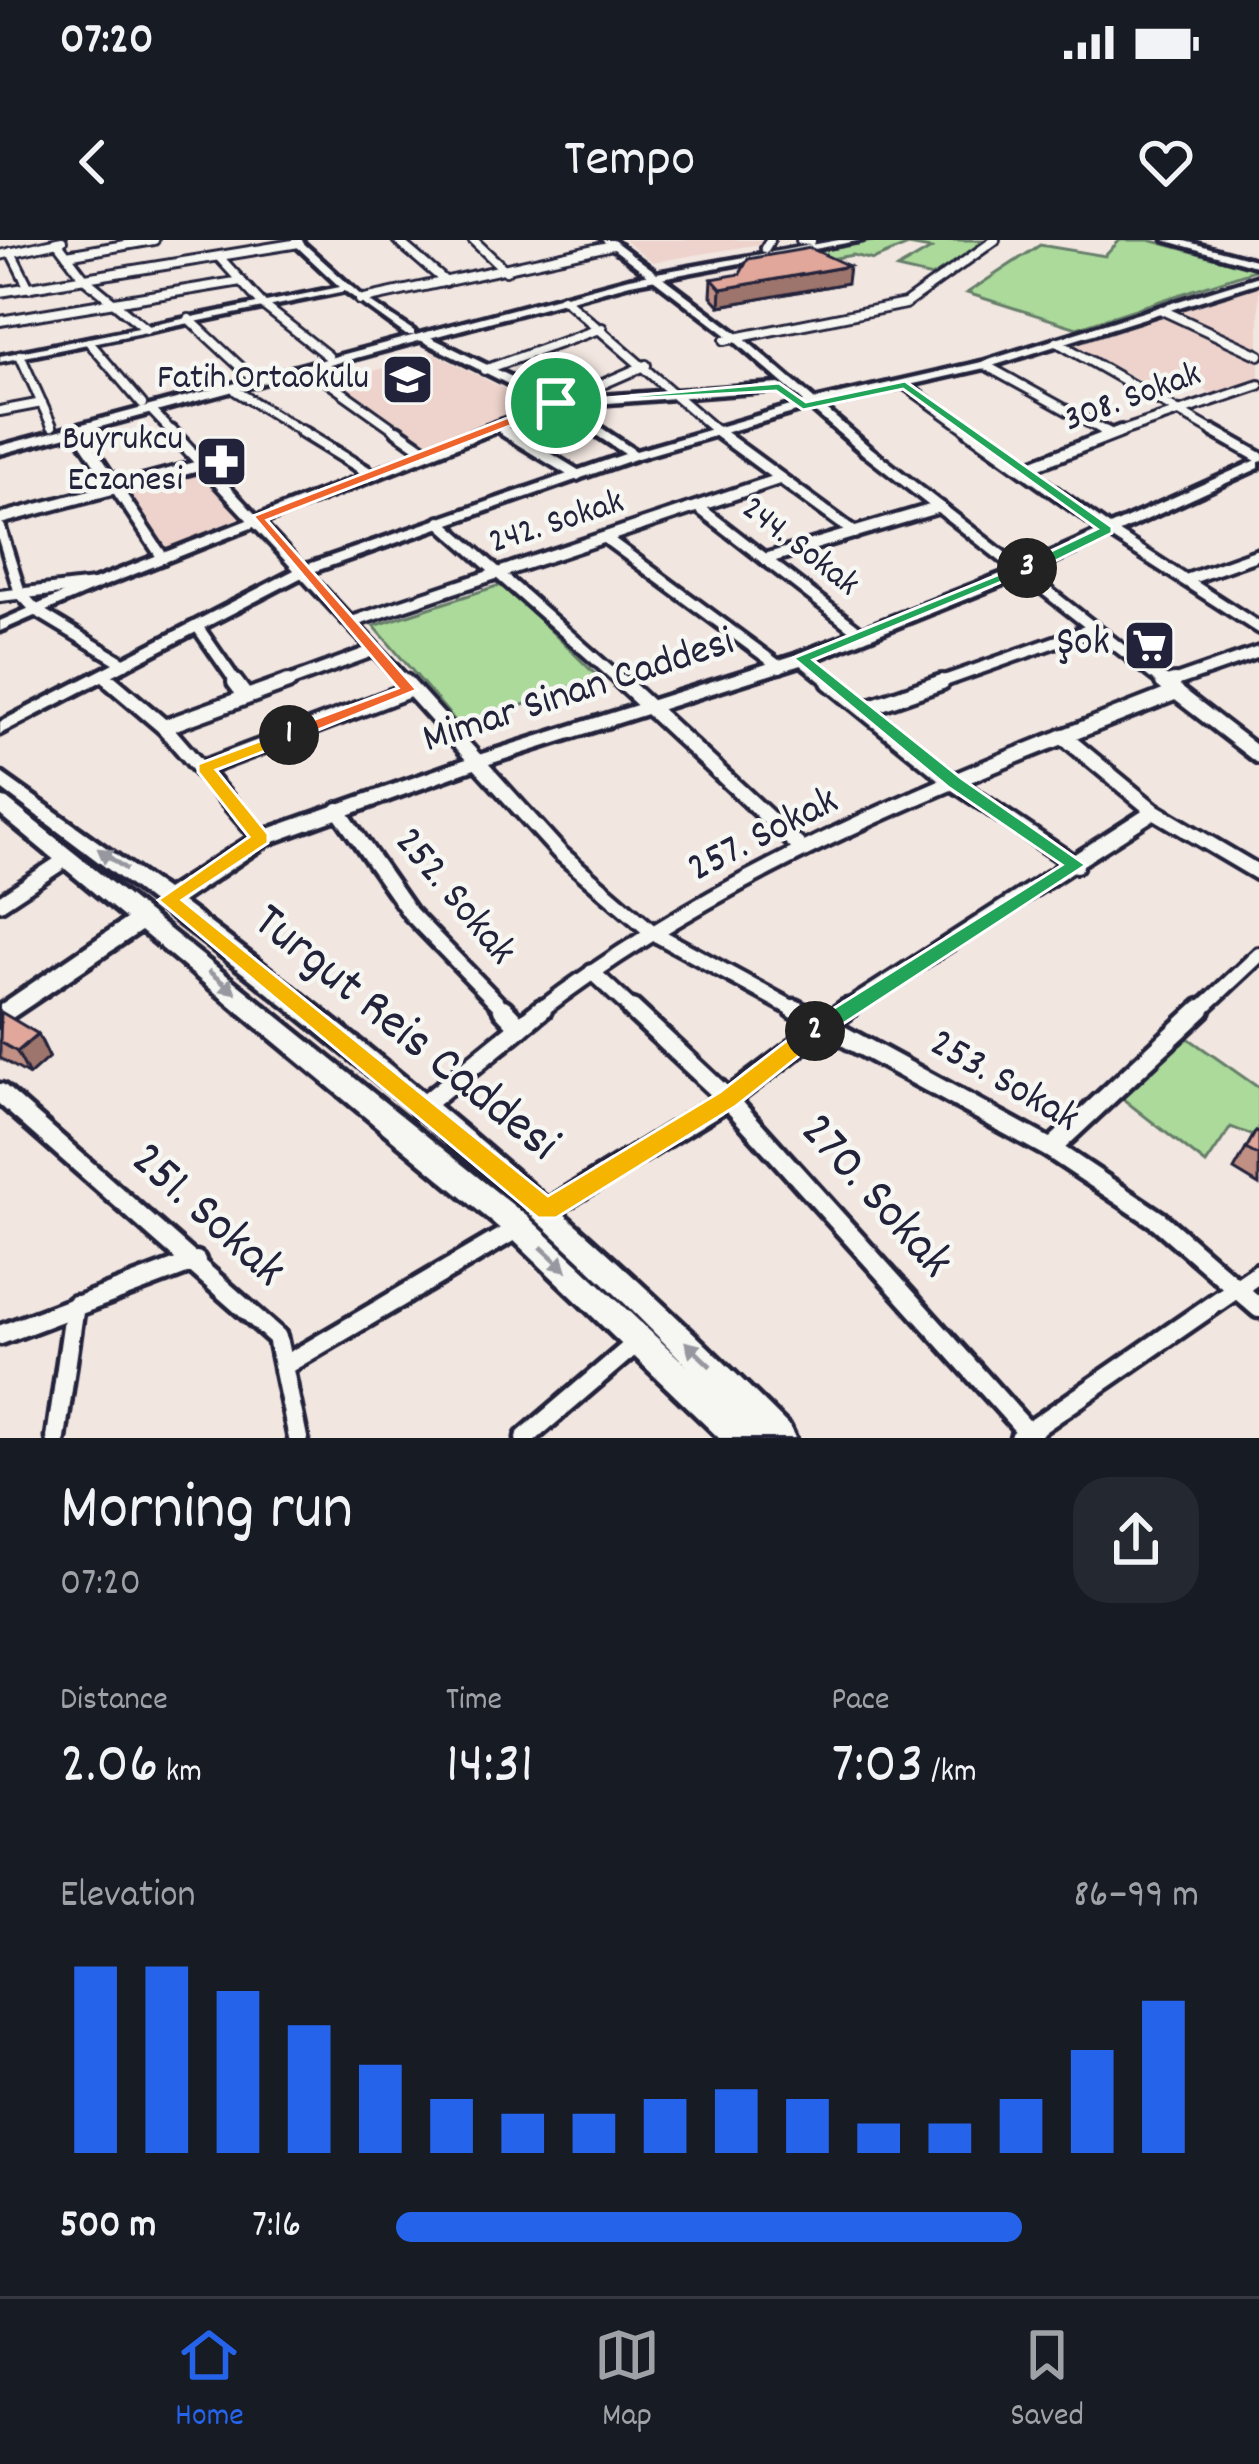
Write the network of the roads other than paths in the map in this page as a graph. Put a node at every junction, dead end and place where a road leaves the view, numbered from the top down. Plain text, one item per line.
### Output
1 (149, 240) edge
2 (397, 240) edge
3 (473, 240) edge
4 (801, 240) edge
5 (813, 240) edge
6 (856, 240) edge
7 (995, 240) edge
8 (1170, 240) edge
9 (62, 241) edge
10 (297, 242) edge
11 (610, 242) edge
12 (767, 244) edge
13 (11, 252) junction
14 (0, 255) edge
15 (67, 255) junction
16 (219, 257) junction
17 (1259, 264) edge
18 (506, 271) junction
19 (645, 273) junction
20 (85, 279) junction
21 (1259, 279) edge
22 (242, 281) junction
23 (446, 282) junction
24 (29, 288) junction
25 (347, 288) junction
26 (0, 292) edge
27 (562, 298) junction
28 (360, 300) junction
29 (111, 302) junction
30 (263, 305) junction
31 (1162, 310) junction
32 (189, 320) junction
33 (0, 321) edge
34 (602, 328) junction
35 (146, 329) junction
36 (417, 335) junction
37 (731, 339) junction
38 (88, 342) junction
39 (1058, 342) junction
40 (1259, 355) edge
41 (20, 356) junction
42 (328, 356) junction
43 (0, 359) edge
44 (646, 365) junction
45 (986, 365) junction
46 (311, 370) junction
47 (484, 370) junction
48 (250, 375) junction
49 (905, 385) junction
50 (1259, 385) edge
51 (779, 387) junction
52 (236, 391) junction
53 (676, 394) junction
54 (561, 401) junction
55 (42, 403) junction
56 (809, 405) junction
57 (148, 408) junction
58 (1176, 409) junction
59 (0, 411) edge
60 (496, 425) junction
61 (52, 426) junction
62 (78, 431) junction
63 (717, 431) junction
64 (1108, 434) junction
65 (0, 439) edge
66 (0, 450) edge
67 (867, 451) joint
68 (427, 452) junction
69 (634, 455) junction
70 (1259, 460) edge
71 (206, 464) junction
72 (1026, 468) junction
73 (371, 474) junction
74 (577, 475) junction
75 (779, 479) junction
76 (116, 487) junction
77 (698, 507) junction
78 (940, 507) junction
79 (258, 519) junction
80 (440, 522) junction
81 (0, 524) edge
82 (1107, 530) junction
83 (855, 533) junction
84 (608, 540) junction
85 (1259, 554) edge
86 (163, 557) junction
87 (765, 559) junction
88 (305, 570) junction
89 (1022, 571) junction
90 (503, 574) junction
91 (1186, 580) junction
92 (94, 584) junction
93 (20, 593) junction
94 (0, 596) edge
95 (37, 611) junction
96 (352, 622) junction
97 (197, 626) junction
98 (0, 627) edge
99 (1094, 628) junction
100 (1259, 628) edge
101 (862, 635) junction
102 (375, 650) junction
103 (1259, 652) edge
104 (801, 658) junction
105 (125, 664) junction
106 (780, 667) junction
107 (103, 675) junction
108 (1172, 688) junction
109 (409, 690) junction
110 (244, 694) junction
111 (867, 707) junction
112 (652, 708) junction
113 (164, 727) junction
114 (0, 729) edge
115 (1063, 736) junction
116 (1259, 755) edge
117 (476, 762) junction
118 (204, 768) junction
119 (0, 778) edge
120 (954, 783) junction
121 (2, 808) edge
122 (338, 810) junction
123 (1154, 811) junction
124 (261, 838) junction
125 (803, 850) junction
126 (68, 858) junction
127 (1076, 865) junction
128 (1259, 873) edge
129 (168, 900) junction
130 (0, 903) edge
131 (143, 918) junction
132 (652, 932) junction
133 (1259, 955) edge
134 (592, 972) junction
135 (0, 1017) edge
136 (824, 1024) junction
137 (520, 1027) junction
138 (0, 1094) edge
139 (728, 1099) junction
140 (420, 1108) junction
141 (1051, 1149) junction
142 (547, 1210) junction
143 (519, 1227) junction
144 (196, 1261) junction
145 (1259, 1274) edge
146 (1234, 1288) junction
147 (75, 1305) junction
148 (1259, 1308) edge
149 (0, 1335) edge
150 (641, 1340) junction
151 (285, 1365) junction
152 (1027, 1436) edge
153 (56, 1438) edge
154 (298, 1438) edge
155 (525, 1438) edge
156 (742, 1438) edge
157 (779, 1438) edge

1 - 15 street
2 - 23 street
3 - 18 street
4 - 5 street
5 - 12 main road
6 - 19 main road
7 - 37 street
8 - 17 main road
9 - 13 street
9 - 15 street
10 - 16 street
10 - 25 street
11 - 18 street
11 - 19 street
12 - 19 main road
13 - 14 street
13 - 24 street
15 - 20 street
16 - 20 street
16 - 22 street
18 - 23 street
19 - 27 main road
19 - 36 main road
19 - 37 street
20 - 24 street
20 - 29 street
21 - 31 street
22 - 29 street
22 - 30 street
23 - 28 street
24 - 26 street
25 - 28 street
25 - 30 street
27 - 34 street
27 - 36 main road
28 - 36 street
29 - 33 street
29 - 35 street
30 - 32 street
30 - 42 street
31 - 39 street
31 - 40 street
32 - 35 street
32 - 48 street
34 - 44 street
34 - 47 street
35 - 38 street
36 - 42 main road
36 - 46 main road
36 - 47 street
37 - 51 street
37 - 56 street
38 - 41 street
38 - 57 street, 253. Sokak
39 - 45 street
39 - 58 street
41 - 43 street
41 - 55 street
42 - 48 main road
44 - 53 street
44 - 54 street
45 - 49 street
45 - 64 street
46 - 52 main road
46 - 68 street
47 - 54 street
48 - 57 main road
49 - 56 street
49 - 72 street
50 - 58 street, 308. Sokak
51 - 53 street
51 - 56 street
52 - 57 main road
52 - 73 street
53 - 54 street
53 - 63 street
54 - 60 street
54 - 69 street
55 - 59 street
55 - 61 street
56 - 63 street
56 - 67 street
57 - 61 main road
57 - 62 main road
57 - 71 street, 253. Sokak
58 - 64 street, 308. Sokak
58 - 70 street
60 - 68 street
60 - 74 street
61 - 65 main road
62 - 66 main road
62 - 76 street
63 - 69 street
63 - 75 street
64 - 72 street, 308. Sokak
67 - 78 street
68 - 73 street
69 - 74 street
70 - 82 main road, Mimar Sinan Caddesi
71 - 76 street
71 - 79 street, 253. Sokak
72 - 82 street
73 - 79 street
74 - 80 street
75 - 77 street, 242. Sokak
75 - 83 street
76 - 81 street
76 - 86 street
77 - 84 street, 242. Sokak
77 - 87 street, 244. Sokak
78 - 83 street
78 - 89 street
79 - 86 street
79 - 88 street, 253. Sokak
80 - 88 street
80 - 90 street
81 - 93 street
82 - 89 main road, Mimar Sinan Caddesi
82 - 91 street
83 - 87 street
84 - 90 street, 242. Sokak
84 - 106 street
85 - 91 street
86 - 92 street
87 - 101 street, 244. Sokak
88 - 96 street, 253. Sokak
88 - 97 street
89 - 99 street
89 - 101 main road, Mimar Sinan Caddesi
90 - 96 street, 242. Sokak
90 - 112 street
91 - 100 street
92 - 93 street
92 - 95 street
93 - 94 street
93 - 95 street
95 - 98 street
95 - 105 street
96 - 102 street, 253. Sokak
97 - 105 street
97 - 110 street
99 - 108 street
99 - 111 street
101 - 104 main road, Mimar Sinan Caddesi
102 - 109 street, 253. Sokak
102 - 110 street
103 - 108 street, 257. Sokak
104 - 106 main road, Mimar Sinan Caddesi
104 - 111 street
105 - 107 street
106 - 112 main road, Mimar Sinan Caddesi
107 - 113 street
107 - 114 street
108 - 115 street, 257. Sokak
108 - 116 street
109 - 117 street, 253. Sokak
109 - 118 street
110 - 113 street
111 - 120 street
112 - 117 main road, Mimar Sinan Caddesi
112 - 125 street
113 - 118 street
115 - 120 street, 257. Sokak
115 - 123 street
117 - 122 main road, Mimar Sinan Caddesi
117 - 132 street, 253. Sokak
118 - 124 street
129 -> 119 main road, Turgut Reis Caddesi
120 - 125 street, 257. Sokak
120 - 127 street
121 - 126 main road, Turgut Reis Caddesi
122 - 124 main road, Mimar Sinan Caddesi
122 - 137 street, 252. Sokak
123 - 127 street
123 - 128 street
124 - 129 main road, Mimar Sinan Caddesi
125 - 132 street, 257. Sokak
126 - 130 street
126 - 131 main road, Turgut Reis Caddesi
127 - 136 street
129 - 140 main road, Turgut Reis Caddesi
131 - 135 main road
131 -> 143 main road, Turgut Reis Caddesi
132 - 134 street, 257. Sokak
132 - 136 street, 253. Sokak
133 - 141 street
134 - 137 street, 257. Sokak
134 - 139 street, 270. Sokak
136 - 139 street
136 - 141 street, 253. Sokak
137 - 140 street, 257. Sokak
138 - 144 street, 251. Sokak
139 - 142 street
139 - 152 street, 270. Sokak
140 - 142 main road, Turgut Reis Caddesi
141 - 146 street, 253. Sokak
157 -> 142 main road, Turgut Reis Caddesi
143 -> 150 main road, Turgut Reis Caddesi
143 - 151 street
144 - 147 street
144 - 151 street, 251. Sokak
145 - 146 street
146 - 148 street, 253. Sokak
146 - 152 street
147 - 149 street
147 - 153 street
150 - 155 street
150 - 156 main road, Turgut Reis Caddesi
151 - 154 street, 251. Sokak

